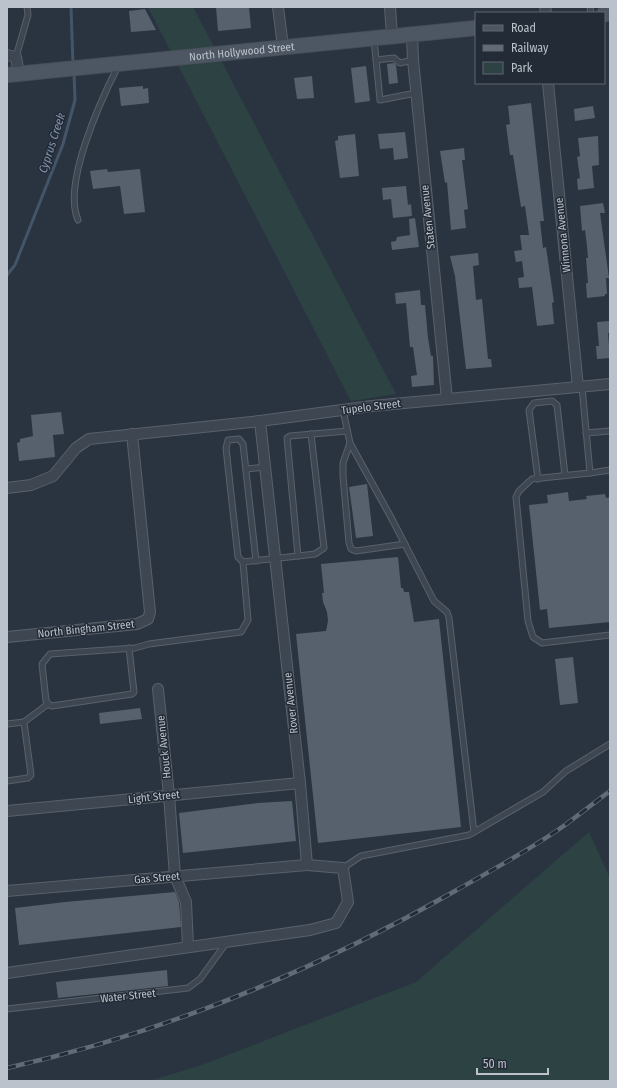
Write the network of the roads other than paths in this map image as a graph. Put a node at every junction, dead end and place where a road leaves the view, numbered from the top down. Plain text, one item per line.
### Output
1 (27, 7) edge
2 (278, 7) edge
3 (390, 7) edge
4 (475, 28) edge
5 (412, 35) junction
6 (392, 36) junction
7 (374, 38) junction
8 (283, 47) junction
9 (12, 56) edge
10 (376, 60) junction
11 (413, 60) junction
12 (119, 64) junction
13 (13, 74) edge
14 (548, 84) edge
15 (416, 93) junction
16 (78, 220) dead end
17 (610, 384) edge
18 (580, 387) junction
19 (447, 399) junction
20 (343, 410) junction
21 (260, 421) junction
22 (347, 431) junction
23 (610, 431) edge
24 (586, 433) junction
25 (132, 434) junction
26 (311, 434) junction
27 (350, 443) junction
28 (265, 467) junction
29 (246, 469) junction
30 (610, 470) edge
31 (590, 472) junction
32 (565, 475) junction
33 (538, 478) junction
34 (7, 488) edge
35 (405, 544) junction
36 (298, 556) junction
37 (275, 559) junction
38 (256, 561) junction
39 (243, 562) junction
40 (610, 635) edge
41 (7, 637) edge
42 (129, 648) junction
43 (158, 689) dead end
44 (48, 704) junction
45 (24, 722) junction
46 (7, 724) edge
47 (610, 744) edge
48 (7, 781) edge
49 (300, 784) junction
50 (169, 795) junction
51 (7, 811) edge
52 (474, 832) junction
53 (307, 865) junction
54 (343, 868) junction
55 (175, 876) junction
56 (7, 891) edge
57 (228, 942) junction
58 (188, 947) junction
59 (7, 973) edge
60 (7, 1009) edge

1 - 9 lane
2 - 8 street
3 - 6 street
4 - 5 main road, North Hollywood Street
5 - 6 main road, North Hollywood Street
5 - 11 street, Staten Avenue
6 - 7 main road, North Hollywood Street
7 - 8 main road, North Hollywood Street
7 - 10 lane
8 - 12 main road, North Hollywood Street
9 - 13 street
10 - 11 lane
10 - 15 lane
11 - 15 street, Staten Avenue
12 - 13 main road, North Hollywood Street
12 - 16 lane
14 - 18 street, Winnona Avenue
15 - 19 street, Staten Avenue
17 - 18 street, Tupelo Street
18 - 19 street, Tupelo Street
18 - 24 lane
19 - 20 street, Tupelo Street
20 - 21 street, Tupelo Street
20 - 22 lane
21 - 25 street, Tupelo Street
21 - 28 street, Rover Avenue
22 - 26 lane
22 - 27 lane
23 - 24 lane
24 - 31 lane
25 - 34 street, Tupelo Street
25 - 41 street, North Bingham Street
26 - 36 lane
26 - 36 lane
27 - 35 lane
27 - 35 lane
28 - 29 lane
28 - 37 street, Rover Avenue
29 - 38 lane
29 - 39 lane
30 - 31 lane
31 - 32 lane
32 - 33 lane
32 - 33 lane
33 - 40 lane
35 - 52 lane
36 - 37 lane
37 - 38 lane
37 - 49 street, Rover Avenue
38 - 39 lane
39 - 42 lane
42 - 44 lane
42 - 44 lane
43 - 50 street, Houck Avenue
44 - 45 lane
45 - 46 lane
45 - 48 lane
47 - 52 lane
49 - 50 street, Light Street
49 - 53 street, Rover Avenue
50 - 51 street, Light Street
50 - 55 street, Houck Avenue
52 - 54 lane
53 - 54 street
53 - 55 street, Gas Street
54 - 57 street
55 - 56 street, Gas Street
55 - 58 street, Houck Avenue
57 - 58 street
57 - 60 lane, Water Street
58 - 59 street

